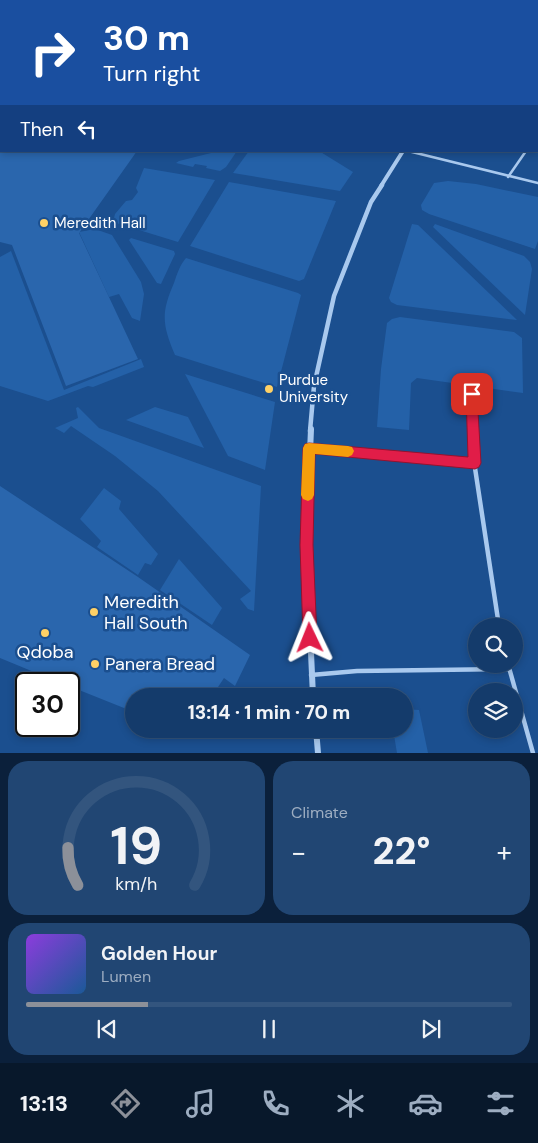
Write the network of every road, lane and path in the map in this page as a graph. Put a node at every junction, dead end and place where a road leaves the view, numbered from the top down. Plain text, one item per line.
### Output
1 (402, 152) edge
2 (412, 152) edge
3 (525, 152) edge
4 (508, 177) junction
5 (538, 183) edge
6 (472, 394) dead end
7 (309, 448) junction
8 (475, 463) junction
9 (498, 618) edge
10 (468, 668) edge
11 (510, 673) edge
12 (311, 675) junction
13 (312, 688) edge
14 (317, 738) edge
15 (318, 753) edge
16 (533, 753) edge

1 - 7 street
2 - 4 lane
3 - 4 lane
4 - 5 lane
6 - 8 lane
7 - 8 lane
7 - 12 street
8 - 9 lane
10 - 12 lane
11 - 16 lane
12 - 13 street
14 - 15 street

